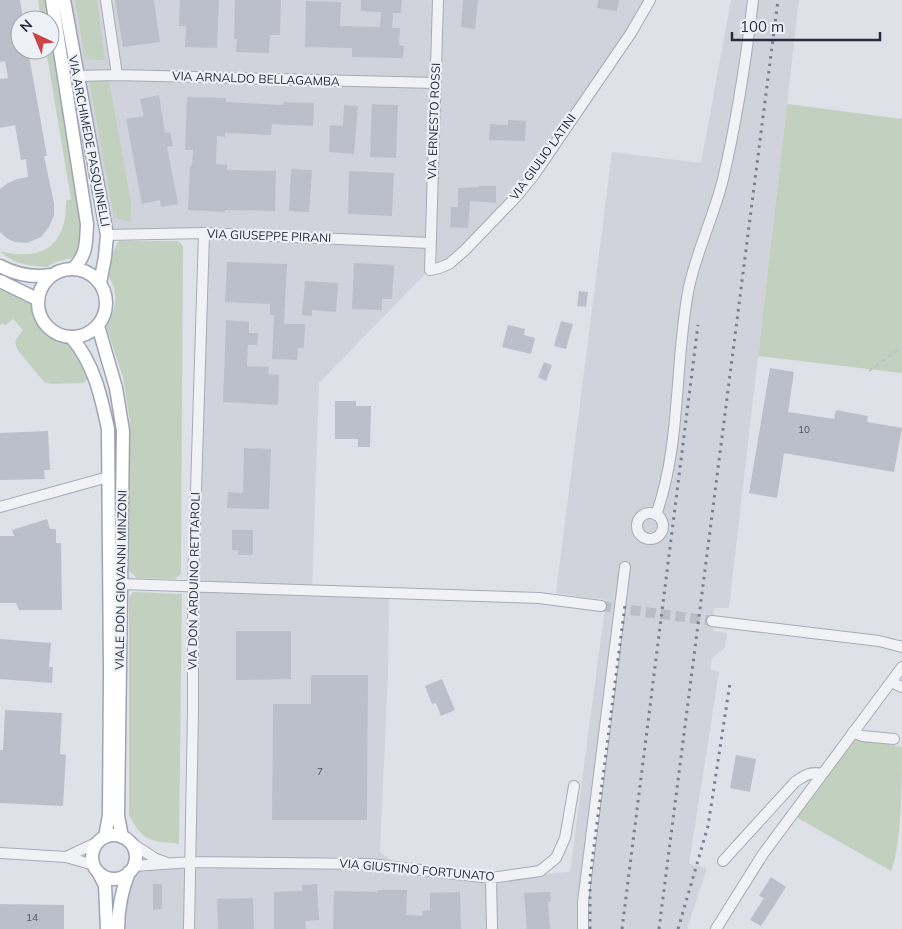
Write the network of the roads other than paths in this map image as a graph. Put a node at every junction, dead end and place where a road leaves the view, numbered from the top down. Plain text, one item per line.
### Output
1 (52, 0) edge
2 (64, 0) edge
3 (106, 0) edge
4 (438, 0) edge
5 (650, 0) edge
6 (753, 0) edge
7 (117, 75) junction
8 (77, 76) junction
9 (435, 83) junction
10 (204, 233) junction
11 (107, 235) junction
12 (430, 243) junction
13 (0, 266) edge
14 (74, 268) junction
15 (51, 275) junction
16 (0, 281) edge
17 (100, 283) junction
18 (38, 299) junction
19 (98, 326) junction
20 (72, 338) junction
21 (108, 477) junction
22 (0, 507) edge
23 (656, 515) dead end
24 (624, 567) dead end
25 (122, 584) junction
26 (193, 586) junction
27 (601, 606) tunnel mouth
28 (712, 621) tunnel mouth
29 (902, 648) edge
30 (902, 667) edge
31 (891, 682) junction
32 (902, 687) edge
33 (853, 732) junction
34 (894, 739) dead end
35 (822, 774) junction
36 (574, 786) dead end
37 (101, 839) junction
38 (126, 840) junction
39 (0, 853) edge
40 (66, 857) junction
41 (723, 861) dead end
42 (191, 862) junction
43 (168, 863) junction
44 (96, 869) junction
45 (131, 869) junction
46 (491, 878) junction
47 (107, 929) edge
48 (118, 929) edge
49 (190, 929) edge
50 (492, 929) edge
51 (583, 929) edge
52 (716, 929) edge

1 - 14 main road, VIA ARCHIMEDE PASQUINELLI
2 - 8 main road, VIA ARCHIMEDE PASQUINELLI
3 - 7 street
4 - 9 street, VIA ERNESTO ROSSI
5 - 12 street, VIA GIULIO LATINI
6 - 23 street
7 - 8 street, VIA ARNALDO BELLAGAMBA
7 - 9 street, VIA ARNALDO BELLAGAMBA
8 - 11 main road, VIA ARCHIMEDE PASQUINELLI
9 - 12 street, VIA ERNESTO ROSSI
10 - 11 street, VIA GIUSEPPE PIRANI
10 - 12 street, VIA GIUSEPPE PIRANI
10 - 26 street, VIA DON ARDUINO RETTAROLI
11 - 17 main road, VIA ARCHIMEDE PASQUINELLI
13 - 15 main road
14 - 15 main road
14 - 17 main road
15 - 18 main road
16 - 18 main road
17 - 19 main road
18 - 20 main road
19 - 20 main road
19 - 25 main road, VIALE DON GIOVANNI MINZONI
20 - 21 main road, VIALE DON GIOVANNI MINZONI
21 - 22 street
21 - 37 main road, VIALE DON GIOVANNI MINZONI
24 - 51 street
25 - 26 street
25 - 38 main road, VIALE DON GIOVANNI MINZONI
26 - 27 street
26 - 42 street, VIA DON ARDUINO RETTAROLI
28 - 29 street
30 - 31 street
31 - 32 street
31 - 33 street
33 - 34 street
33 - 35 street
35 - 41 street
35 - 52 street
36 - 46 street, VIA GIUSTINO FORTUNATO
37 - 38 main road
37 - 40 street
37 - 44 main road, VIALE DON GIOVANNI MINZONI
38 - 43 street, VIA GIUSTINO FORTUNATO
38 - 45 main road, VIALE DON GIOVANNI MINZONI
39 - 40 street
40 - 44 street
42 - 43 street, VIA GIUSTINO FORTUNATO
42 - 46 street, VIA GIUSTINO FORTUNATO
42 - 49 street, VIA DON ARDUINO RETTAROLI
43 - 45 street, VIA GIUSTINO FORTUNATO
44 - 45 main road
44 - 47 main road, VIALE DON GIOVANNI MINZONI
45 - 48 main road, VIALE DON GIOVANNI MINZONI
46 - 50 street

